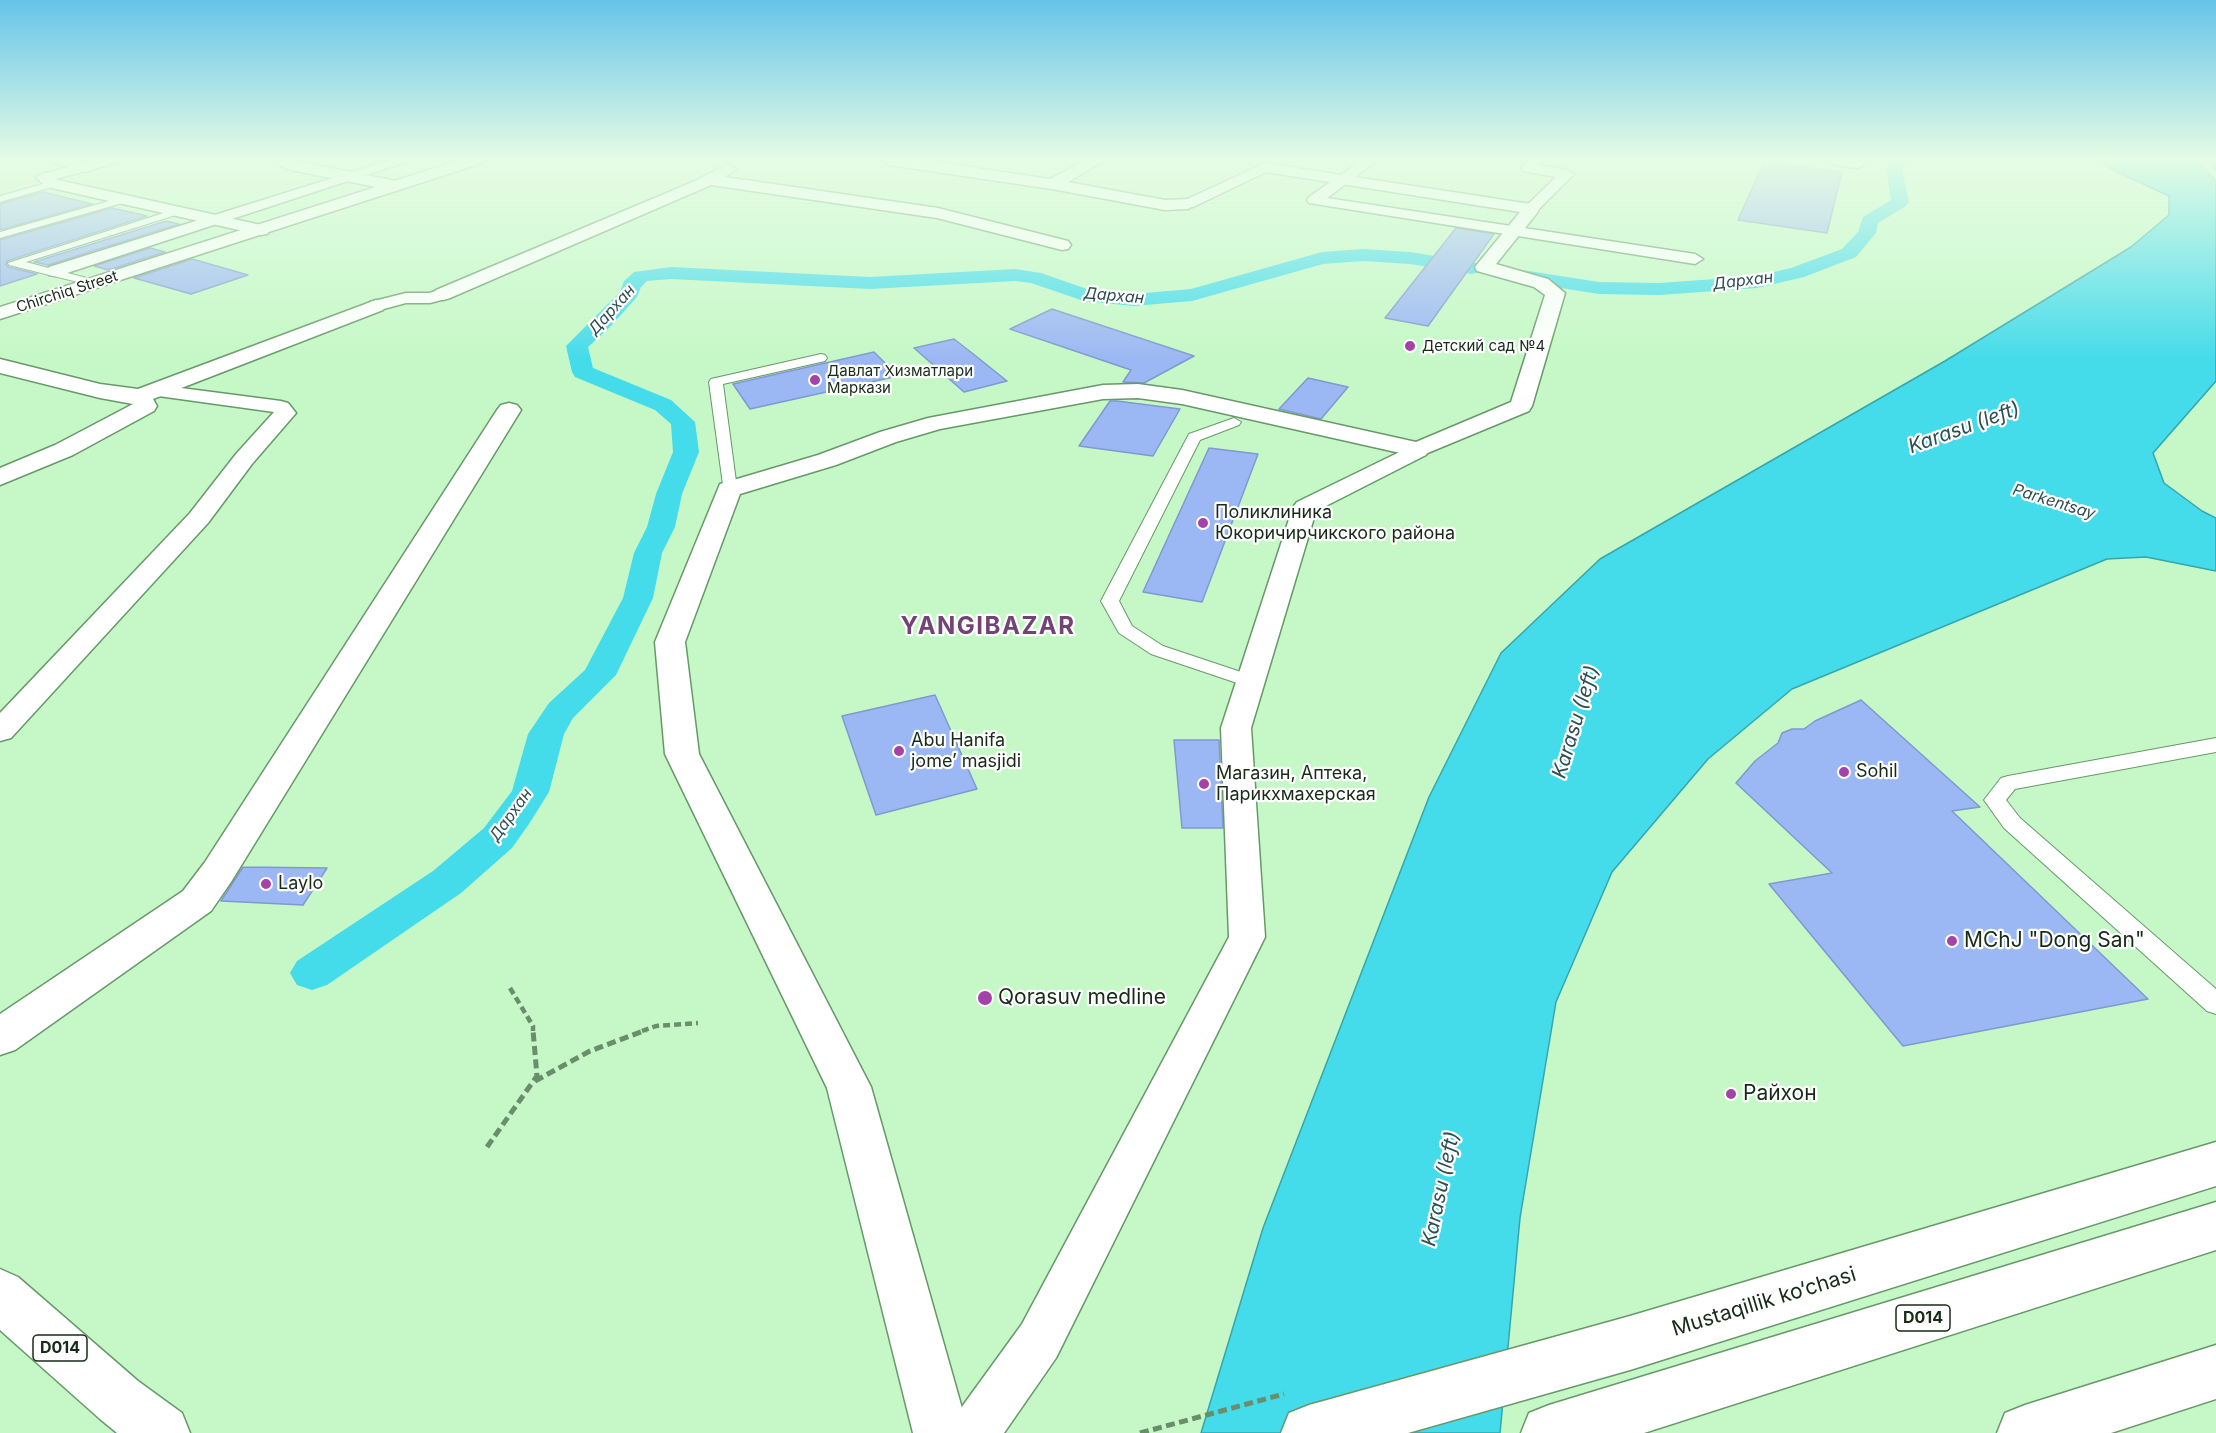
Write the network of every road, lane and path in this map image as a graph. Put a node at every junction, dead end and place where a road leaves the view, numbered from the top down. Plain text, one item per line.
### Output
1 (31, 227) edge
2 (128, 227) edge
3 (196, 227) edge
4 (248, 227) edge
5 (271, 227) edge
6 (601, 227) edge
7 (993, 227) edge
8 (1480, 227) edge
9 (1516, 227) edge
10 (261, 230) junction
11 (1512, 232) junction
12 (0, 236) edge
13 (1062, 244) dead end
14 (1695, 259) dead end
15 (0, 260) edge
16 (13, 263) junction
17 (56, 271) junction
18 (94, 283) junction
19 (443, 294) joint
20 (376, 306) joint
21 (0, 313) edge
22 (821, 358) dead end
23 (0, 366) edge
24 (149, 393) junction
25 (509, 410) dead end
26 (1234, 422) dead end
27 (1418, 450) junction
28 (0, 477) edge
29 (729, 489) junction
30 (1249, 681) junction
31 (0, 730) edge
32 (2216, 746) edge
33 (510, 988) dead end
34 (2216, 1004) edge
35 (698, 1023) dead end
36 (0, 1037) edge
37 (532, 1083) junction
38 (486, 1147) dead end
39 (2216, 1164) edge
40 (2212, 1233) edge
41 (0, 1295) edge
42 (2216, 1372) edge
43 (1632, 1422) edge
44 (162, 1433) edge
45 (941, 1433) edge
46 (974, 1433) edge
47 (1309, 1433) edge
48 (1549, 1433) edge
49 (2025, 1433) edge

1 - 12 lane
2 - 16 lane
3 - 17 street
4 - 10 street
5 - 10 street, Chirchiq Street
6 - 19 street
7 - 13 street
8 - 11 street
9 - 11 street
10 - 18 street, Chirchiq Street
11 - 14 street
11 - 27 street
15 - 16 lane
16 - 17 lane
17 - 18 lane
18 - 21 street, Chirchiq Street
19 - 20 street
20 - 24 street
22 - 29 lane
23 - 24 street
24 - 28 street
24 - 31 street
25 - 36 street
26 - 30 lane
27 - 29 street
27 - 30 street
29 - 45 street
30 - 46 street
32 - 34 lane
33 - 37 path
35 - 37 path
37 - 38 path
39 - 47 street, Mustaqillik ko‘chasi
40 - 43 street, D014
41 - 44 street, D014
42 - 49 street
43 - 48 street, D014

